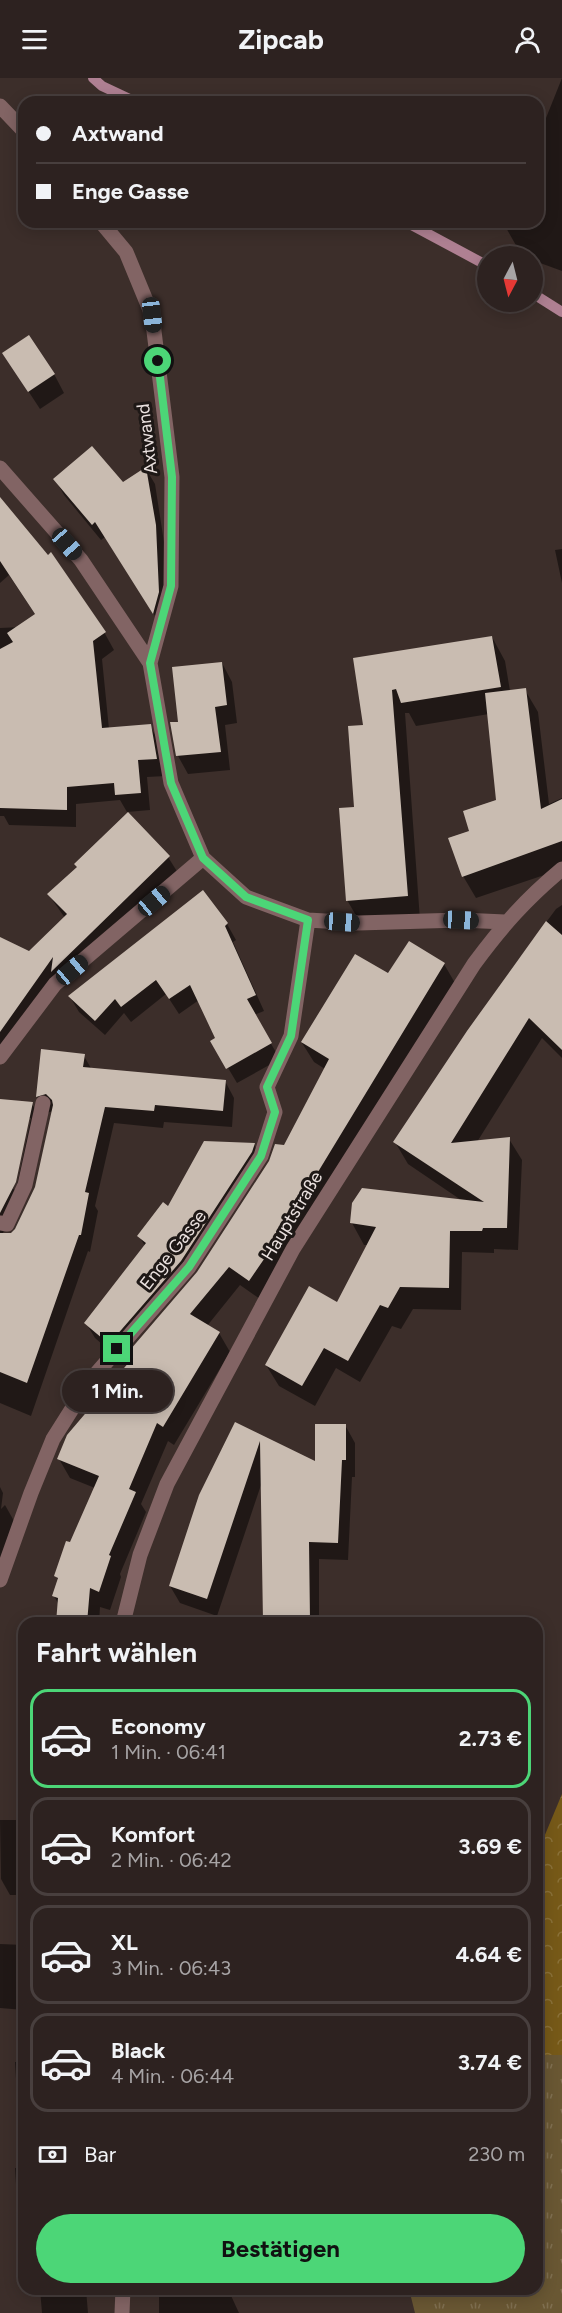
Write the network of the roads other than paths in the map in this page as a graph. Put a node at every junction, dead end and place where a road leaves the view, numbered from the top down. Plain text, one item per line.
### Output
1 (0, 106) edge
2 (18, 125) edge
3 (106, 228) edge
4 (0, 468) edge
5 (150, 663) junction
6 (203, 858) junction
7 (562, 869) edge
8 (308, 920) junction
9 (505, 922) junction
10 (0, 1057) edge
11 (43, 1103) dead end
12 (0, 1223) edge
13 (0, 1580) edge
14 (124, 1617) edge
15 (123, 2295) edge
16 (122, 2313) edge

1 - 2 street
3 - 5 street, Axtwand
4 - 5 street
5 - 6 street
6 - 8 street
6 - 10 street
7 - 9 street, Hauptstraße
8 - 9 street
8 - 13 street, Enge Gasse
9 - 14 street, Hauptstraße
11 - 12 street
15 - 16 street

